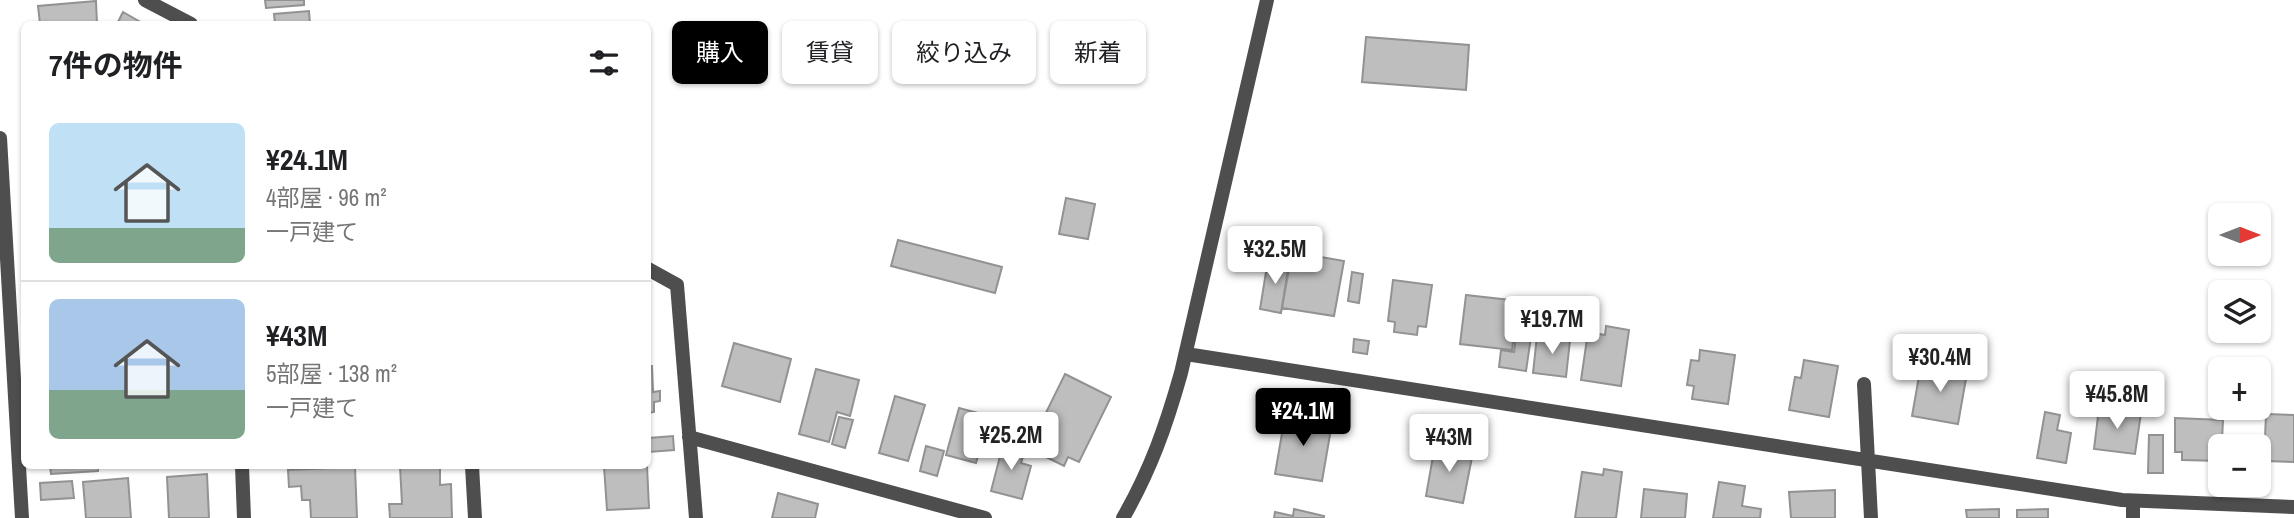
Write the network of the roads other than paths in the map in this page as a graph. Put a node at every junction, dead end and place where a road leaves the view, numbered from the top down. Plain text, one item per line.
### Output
1 (145, 0) edge
2 (1267, 0) edge
3 (185, 21) edge
4 (0, 138) edge
5 (651, 271) edge
6 (1186, 354) junction
7 (1864, 384) dead end
8 (689, 437) junction
9 (1868, 460) junction
10 (242, 469) edge
11 (472, 469) edge
12 (2133, 501) junction
13 (2294, 507) edge
14 (22, 518) edge
15 (244, 518) edge
16 (475, 518) edge
17 (696, 518) edge
18 (985, 518) edge
19 (1123, 518) edge
20 (1871, 518) edge
21 (2133, 518) edge

1 - 3 street
2 - 6 street
4 - 14 street
5 - 8 street
6 - 9 street
6 - 19 street
7 - 9 street
8 - 17 street
8 - 18 street
9 - 12 street
9 - 20 street
10 - 15 street
11 - 16 street
12 - 13 street
12 - 21 street

